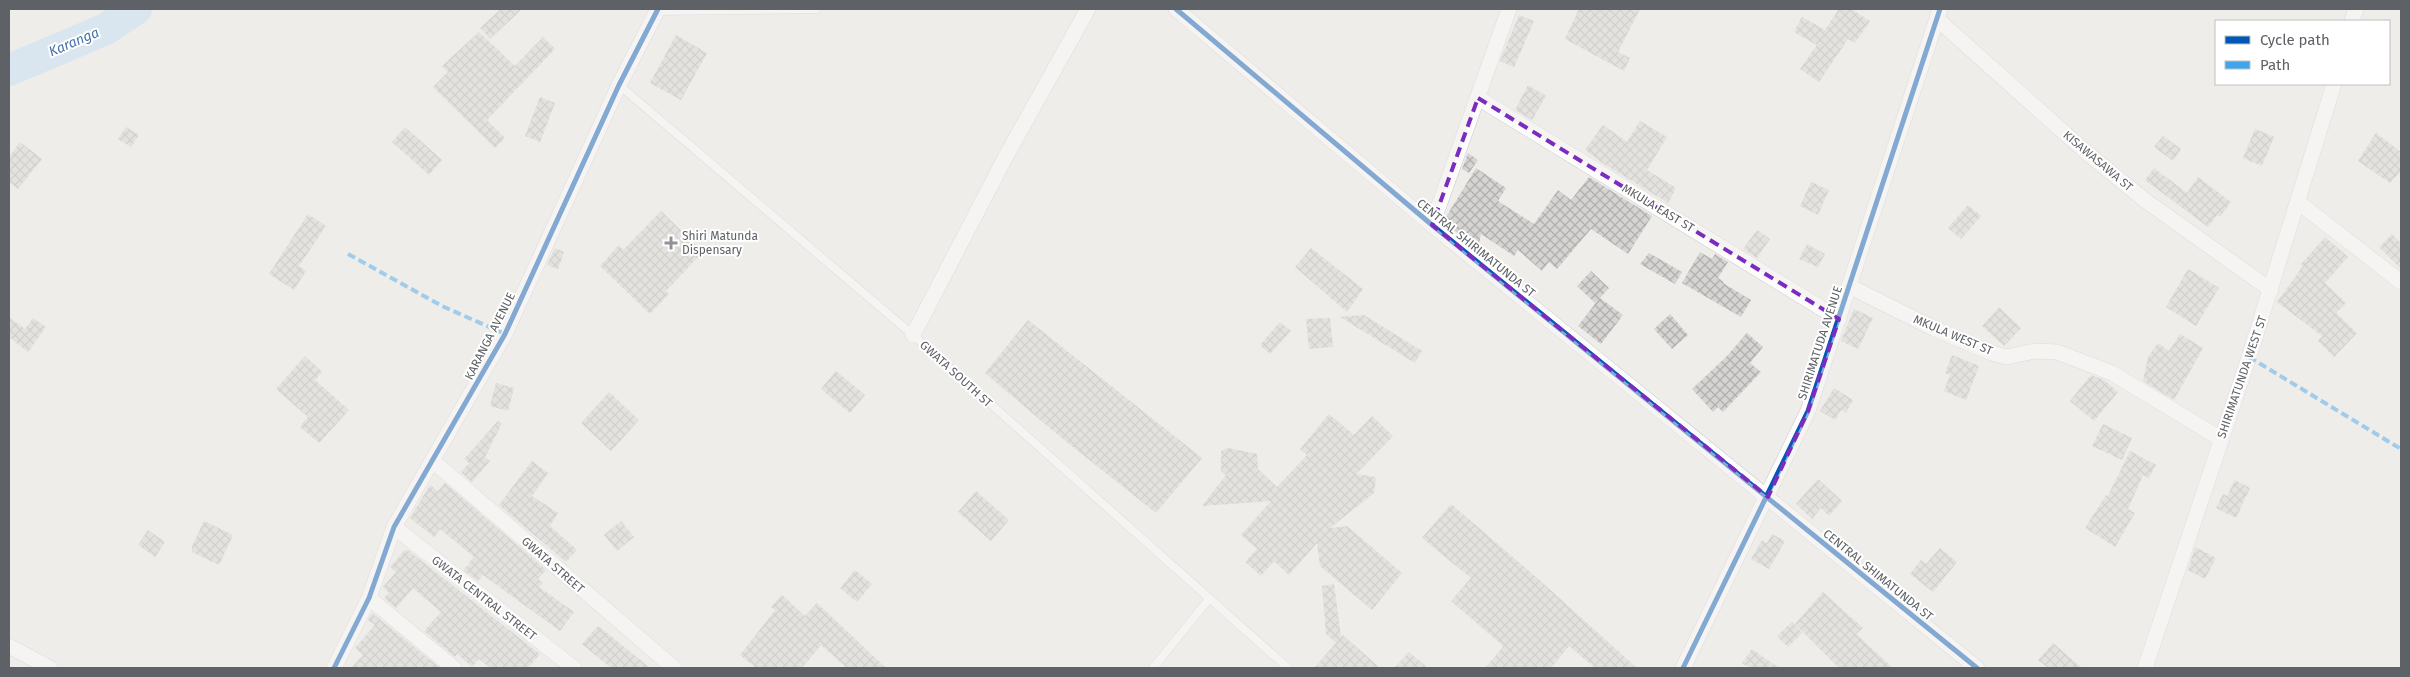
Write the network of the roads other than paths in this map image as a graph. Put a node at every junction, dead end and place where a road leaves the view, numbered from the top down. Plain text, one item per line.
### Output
1 (817, 9) edge
2 (1088, 9) edge
3 (1176, 9) edge
4 (1509, 9) edge
5 (657, 10) edge
6 (1938, 14) edge
7 (619, 85) junction
8 (2334, 85) edge
9 (1478, 98) junction
10 (2298, 202) junction
11 (1432, 225) junction
12 (2401, 282) edge
13 (1849, 286) junction
14 (2271, 290) junction
15 (1839, 319) junction
16 (913, 336) junction
17 (2221, 439) junction
18 (433, 461) junction
19 (1768, 497) junction
20 (394, 527) junction
21 (369, 598) junction
22 (1208, 599) junction
23 (9, 646) edge
24 (50, 668) edge
25 (334, 668) edge
26 (454, 668) edge
27 (574, 668) edge
28 (674, 668) edge
29 (1153, 668) edge
30 (1288, 668) edge
31 (1683, 668) edge
32 (1977, 668) edge
33 (2145, 668) edge

1 - 5 lane
2 - 16 street
3 - 11 street, CENTRAL SHIRIMATUNDA ST
4 - 9 street
5 - 7 street, KARANGA AVENUE
6 - 13 street, SHIRIMATUDA AVENUE
6 - 14 street, KISAWASAWA ST
7 - 16 lane, GWATA SOUTH ST
7 - 18 street, KARANGA AVENUE
8 - 10 street, SHIRIMATUNDA WEST ST
9 - 11 street
9 - 15 street, MKULA EAST ST
10 - 12 street
10 - 14 street, SHIRIMATUNDA WEST ST
11 - 19 street, CENTRAL SHIRIMATUNDA ST
13 - 15 street, SHIRIMATUDA AVENUE
13 - 17 street, MKULA WEST ST
14 - 17 street, SHIRIMATUNDA WEST ST
15 - 19 street, SHIRIMATUDA AVENUE
16 - 22 lane, GWATA SOUTH ST
17 - 33 street, SHIRIMATUNDA WEST ST
18 - 20 street, KARANGA AVENUE
18 - 28 street, GWATA STREET
19 - 31 street, SHIRIMATUDA AVENUE
19 - 32 street, CENTRAL SHIMATUNDA ST
20 - 21 street, KARANGA AVENUE
20 - 27 street, GWATA CENTRAL STREET
21 - 25 street, KARANGA AVENUE
21 - 26 street
22 - 29 lane
22 - 30 lane, GWATA SOUTH ST
23 - 24 street

